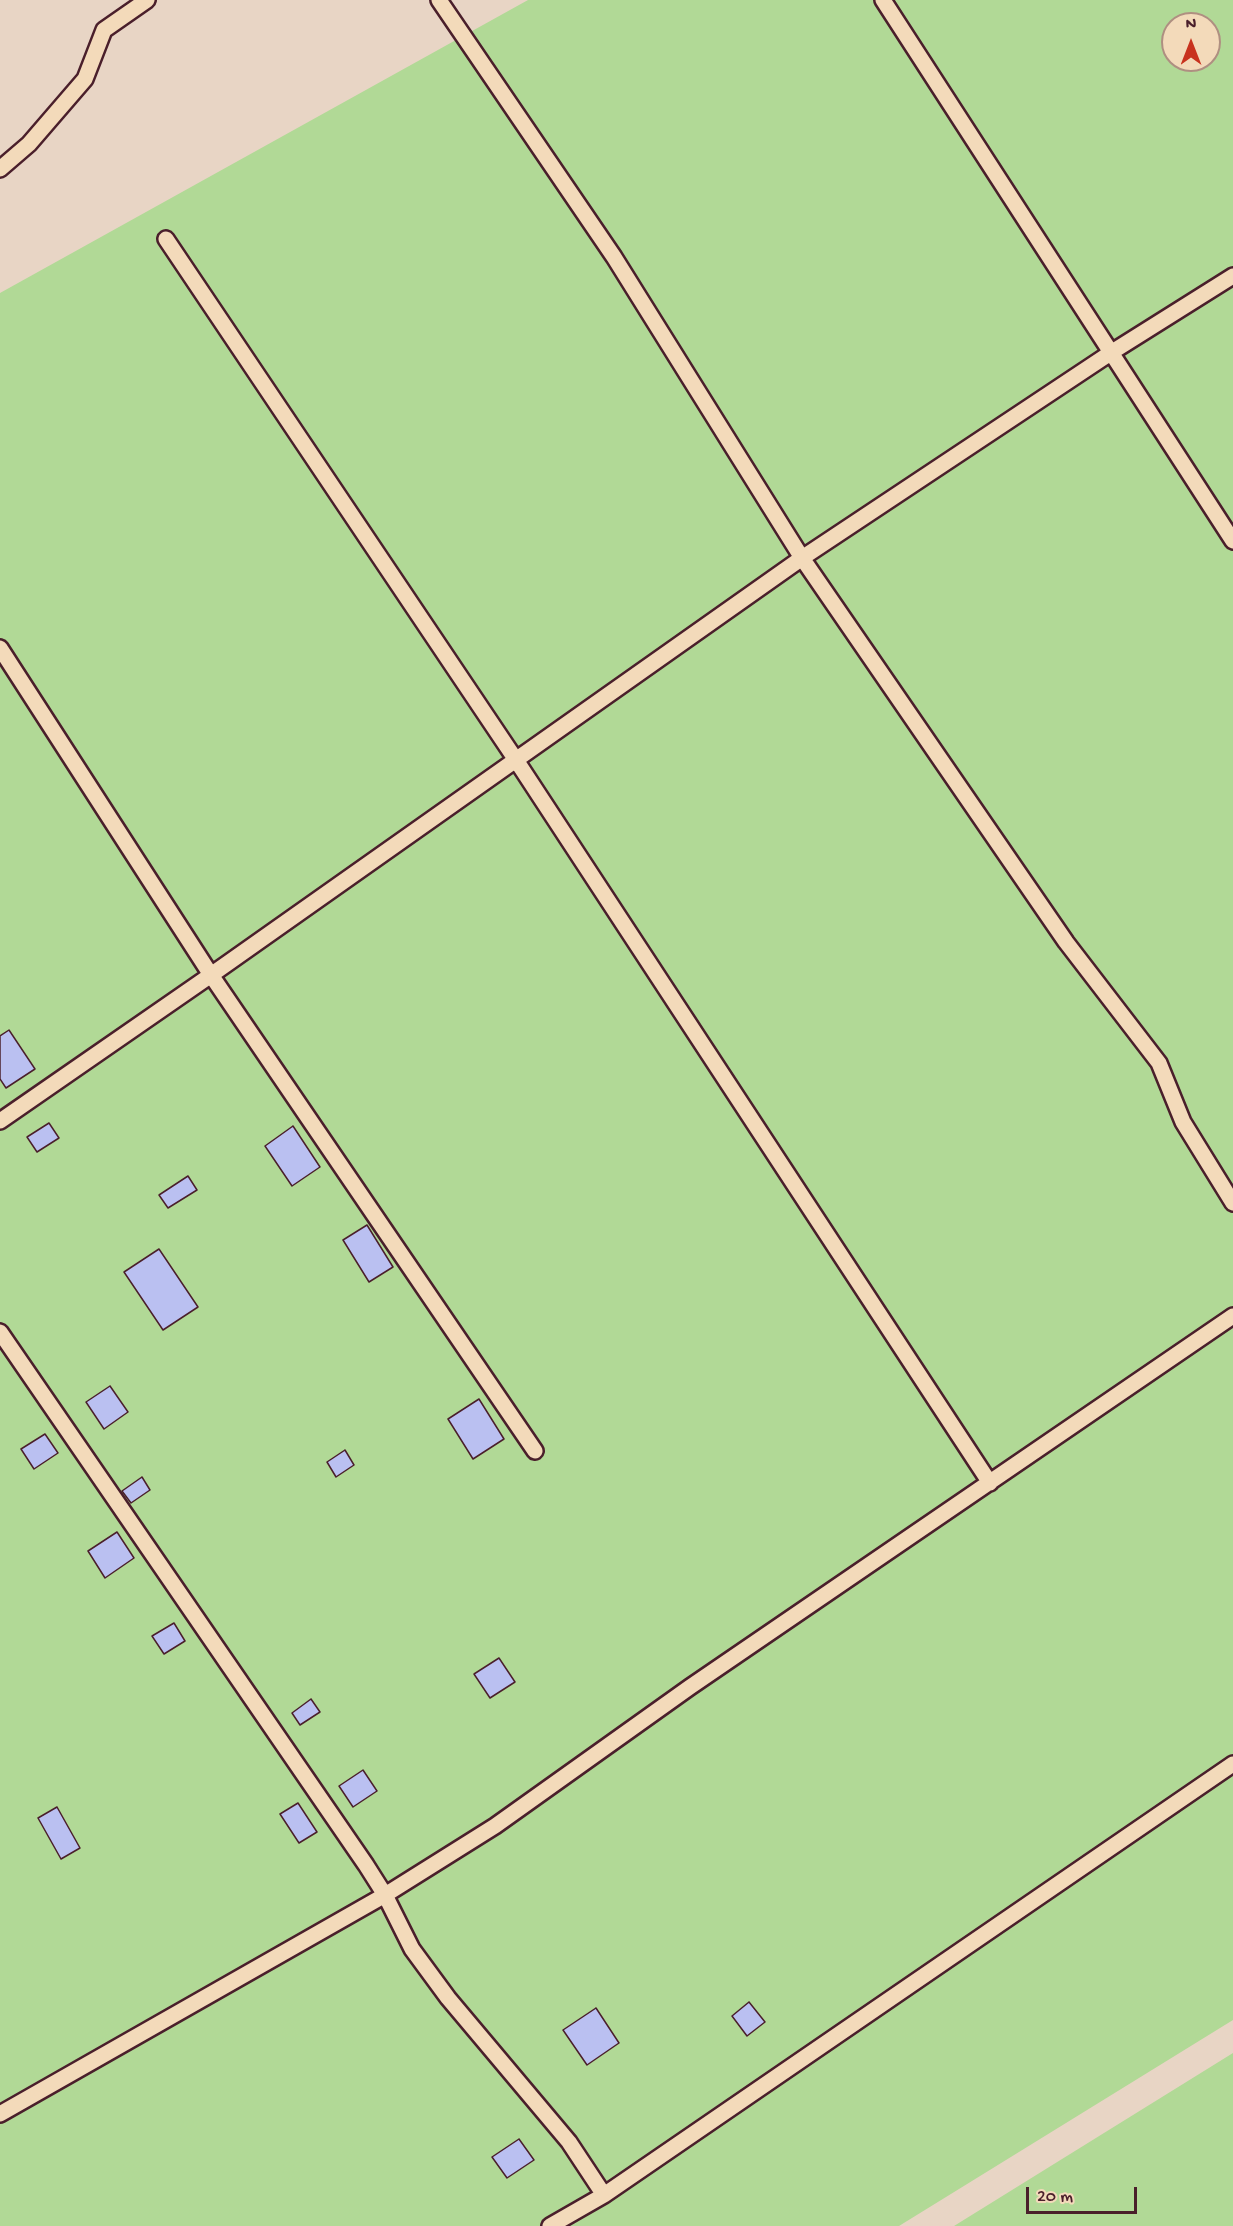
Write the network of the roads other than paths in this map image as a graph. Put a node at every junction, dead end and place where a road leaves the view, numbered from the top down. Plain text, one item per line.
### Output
1 (147, 0) edge
2 (439, 0) edge
3 (883, 0) edge
4 (0, 169) edge
5 (166, 239) dead end
6 (1233, 276) edge
7 (1112, 352) junction
8 (1233, 541) edge
9 (802, 558) junction
10 (0, 648) edge
11 (516, 760) junction
12 (211, 975) junction
13 (0, 1120) edge
14 (1233, 1203) edge
15 (1233, 1316) edge
16 (0, 1332) edge
17 (535, 1451) dead end
18 (990, 1483) junction
19 (1233, 1764) edge
20 (385, 1895) junction
21 (0, 2114) edge
22 (604, 2195) junction
23 (550, 2226) edge

1 - 4 lane
2 - 9 lane
3 - 7 lane
5 - 11 lane
6 - 7 lane
7 - 8 lane
7 - 9 lane
9 - 11 lane
9 - 14 lane
10 - 12 lane
11 - 12 lane
11 - 18 lane
12 - 13 lane
12 - 17 lane
15 - 18 lane
16 - 20 lane
18 - 20 lane
19 - 22 lane
20 - 21 lane
20 - 22 lane
22 - 23 lane

